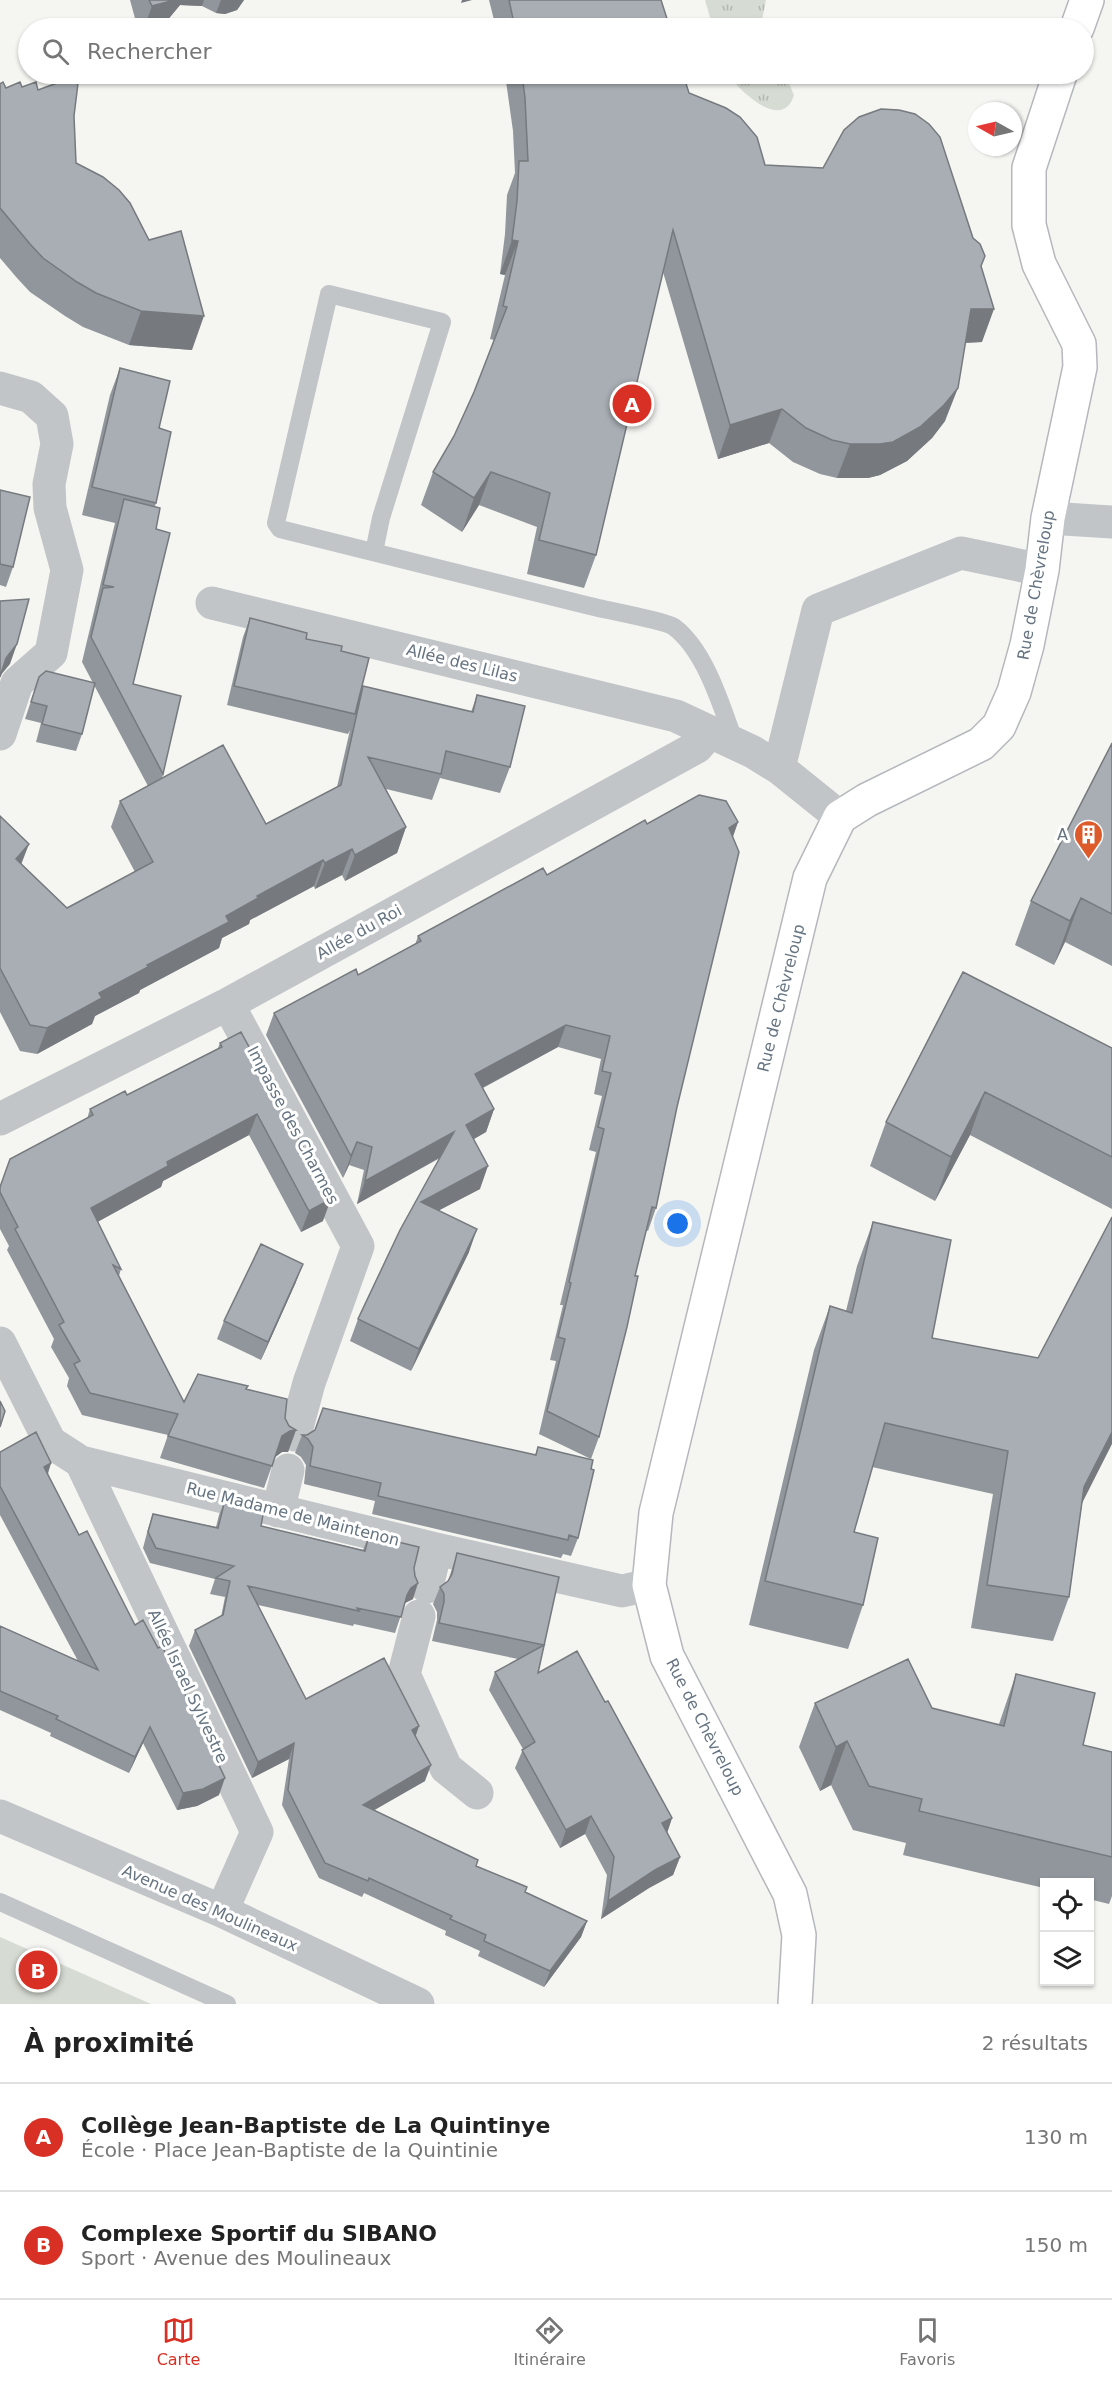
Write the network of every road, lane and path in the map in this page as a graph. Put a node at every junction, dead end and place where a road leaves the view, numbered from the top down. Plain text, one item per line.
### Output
1 (1087, 0) edge
2 (1081, 18) edge
3 (1057, 84) edge
4 (0, 388) edge
5 (1048, 518) junction
6 (1112, 522) edge
7 (374, 552) junction
8 (1042, 570) junction
9 (212, 603) dead end
10 (0, 734) edge
11 (722, 738) junction
12 (779, 768) junction
13 (840, 817) junction
14 (228, 1004) junction
15 (0, 1119) edge
16 (0, 1343) edge
17 (295, 1435) dead end
18 (81, 1462) junction
19 (288, 1470) dead end
20 (278, 1511) junction
21 (436, 1549) junction
22 (649, 1585) junction
23 (477, 1793) dead end
24 (0, 1816) edge
25 (0, 1902) edge
26 (222, 1911) junction
27 (227, 2004) edge
28 (418, 2004) edge
29 (795, 2004) edge

1 - 2 street
3 - 5 street, Rue de Chèvreloup
4 - 10 street
5 - 6 street
5 - 8 street, Rue de Chèvreloup
7 - 7 lane
7 - 11 lane
8 - 12 street
8 - 13 street, Rue de Chèvreloup
9 - 11 street, Allée des Lilas
11 - 12 street, Allée des Lilas
11 - 14 street, Allée du Roi
12 - 13 street, Allée des Lilas
13 - 22 street, Rue de Chèvreloup
14 - 15 street, Allée du Roi
14 - 17 street, Impasse des Charmes
16 - 18 street, Rue Madame de Maintenon
18 - 20 street, Rue Madame de Maintenon
18 - 26 street, Allée Israel Sylvestre
19 - 20 street
20 - 21 street, Rue Madame de Maintenon
21 - 22 street, Rue Madame de Maintenon
21 - 23 street
22 - 29 street, Rue de Chèvreloup
24 - 26 street, Avenue des Moulineaux
25 - 27 lane
26 - 28 street, Avenue des Moulineaux

